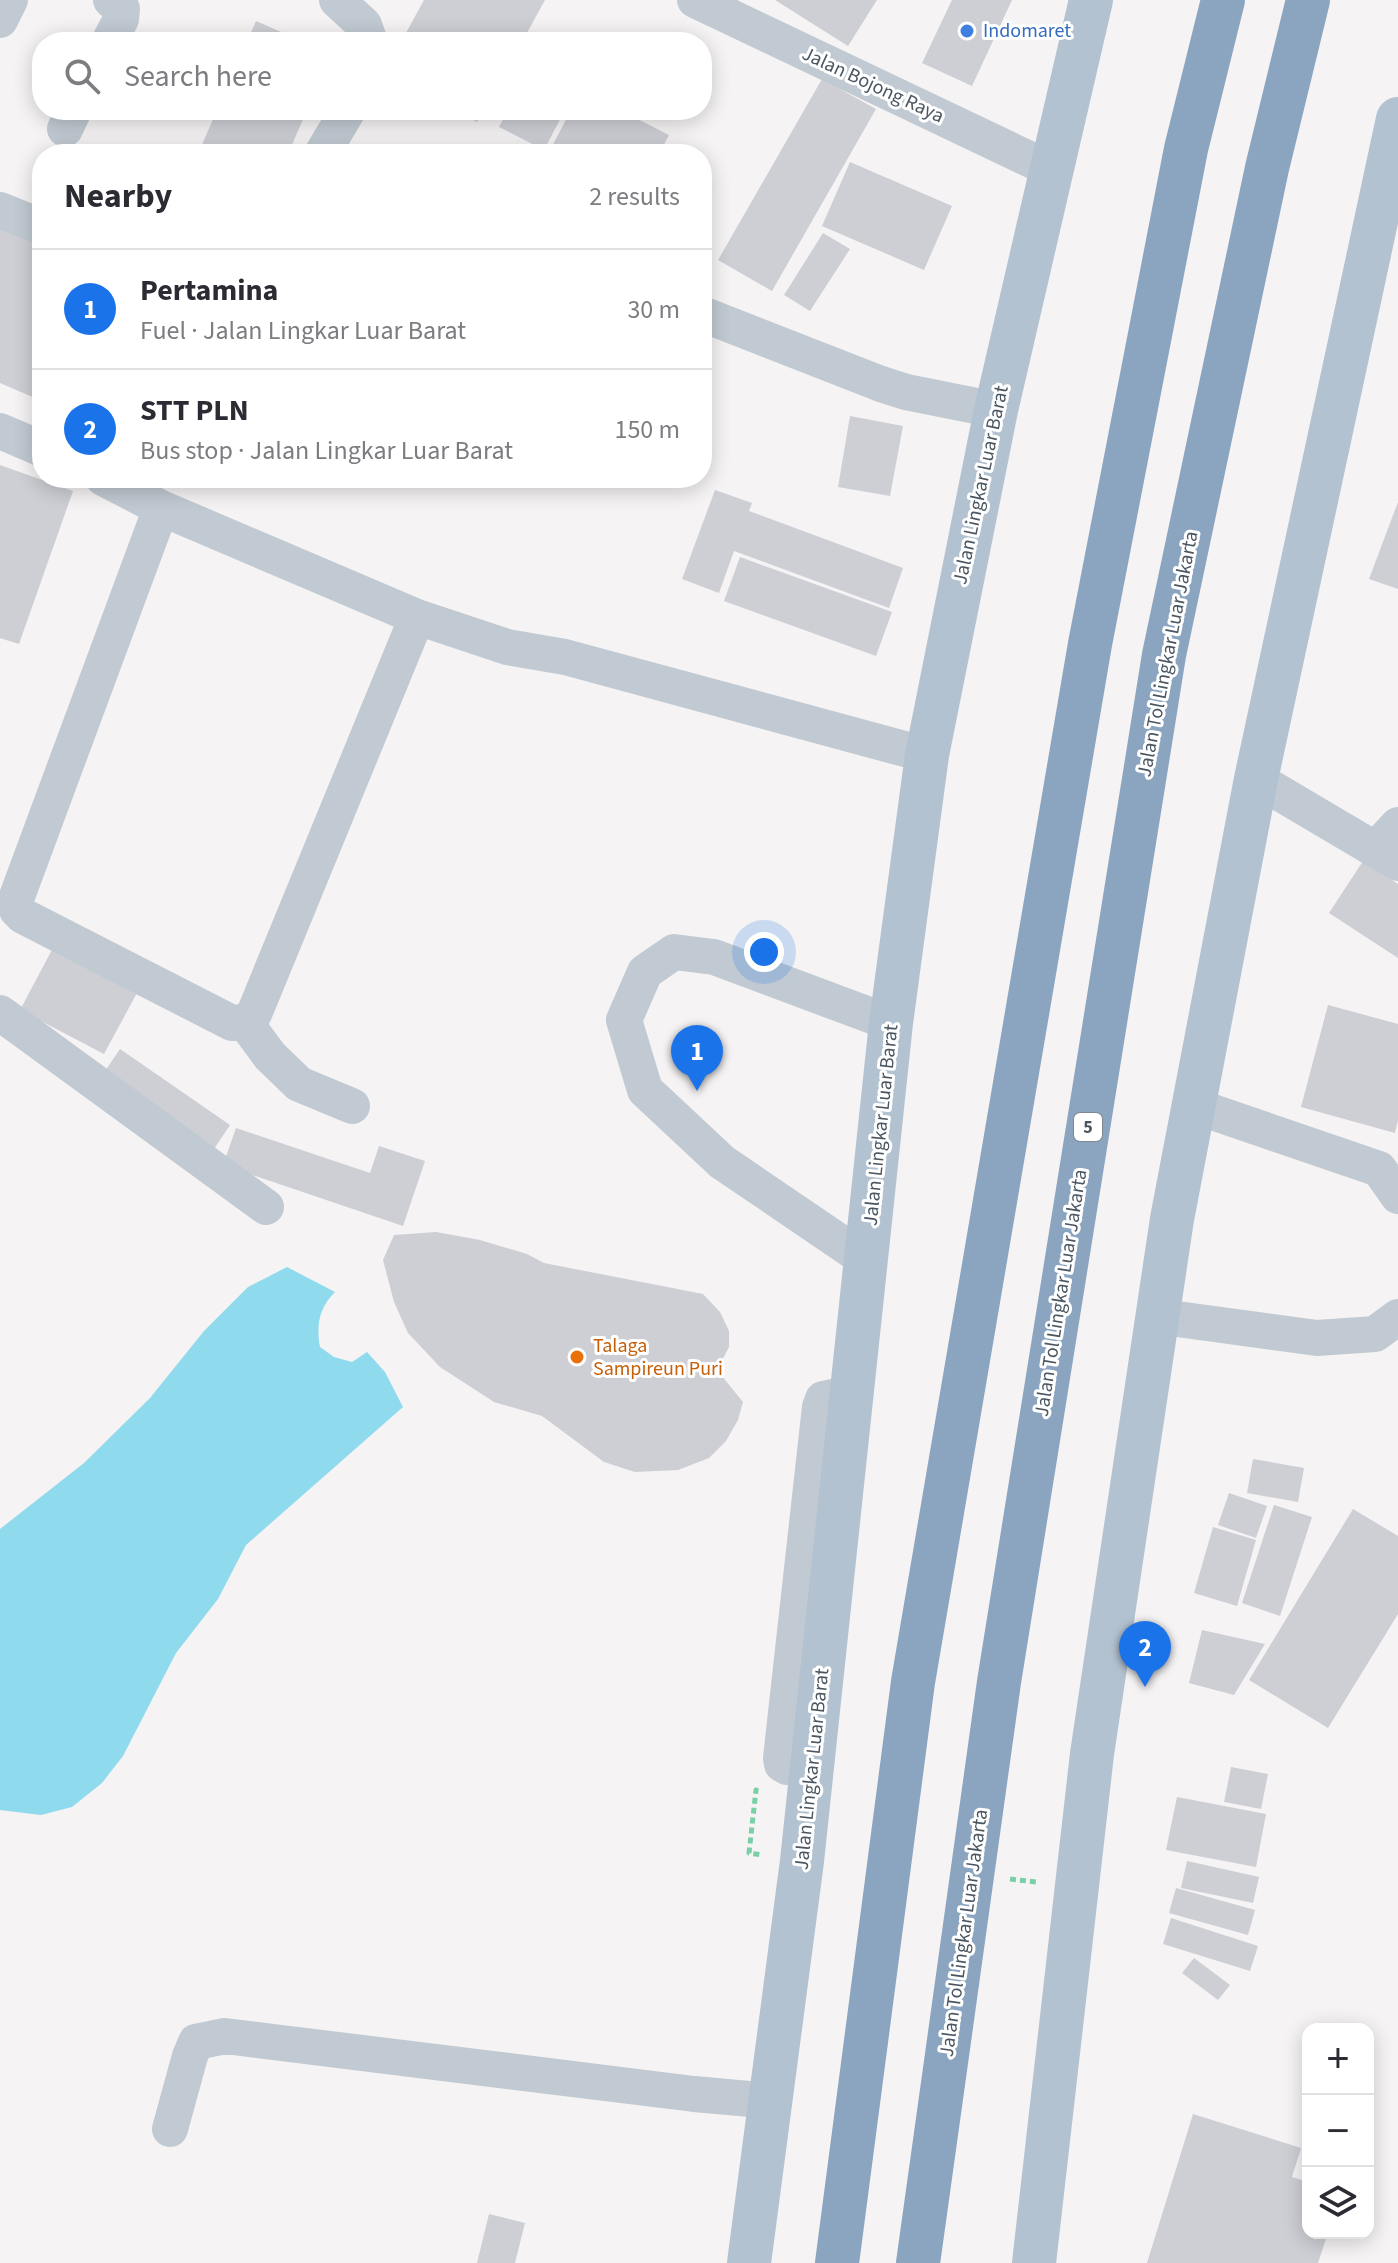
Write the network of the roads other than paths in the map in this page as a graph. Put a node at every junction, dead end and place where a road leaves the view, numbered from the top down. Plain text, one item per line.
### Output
1 (10, 0) edge
2 (111, 0) edge
3 (337, 0) edge
4 (695, 0) edge
5 (1091, 0) edge
6 (1223, 0) edge
7 (1308, 0) edge
8 (0, 20) edge
9 (114, 32) edge
10 (366, 32) edge
11 (1398, 119) edge
12 (342, 120) edge
13 (328, 144) edge
14 (1050, 169) junction
15 (0, 210) edge
16 (32, 223) edge
17 (1385, 253) edge
18 (712, 318) edge
19 (996, 410) junction
20 (0, 431) edge
21 (32, 445) edge
22 (122, 488) edge
23 (161, 508) junction
24 (417, 617) junction
25 (927, 755) junction
26 (1256, 779) junction
27 (1390, 846) edge
28 (0, 1013) edge
29 (245, 1022) junction
30 (891, 1023) junction
31 (1192, 1105) junction
32 (352, 1106) dead end
33 (1398, 1196) edge
34 (266, 1207) dead end
35 (866, 1260) junction
36 (1155, 1316) junction
37 (1398, 1317) edge
38 (772, 2101) junction
39 (170, 2129) dead end
40 (749, 2263) edge
41 (837, 2263) edge
42 (918, 2263) edge
43 (1034, 2263) edge

1 - 8 street
2 - 9 street
3 - 10 street
4 - 14 street, Jalan Bojong Raya
5 - 14 main road, Jalan Lingkar Luar Barat
6 - 41 highway
7 - 42 highway, Jalan Tol Lingkar Luar Jakarta / 5
11 - 17 main road
12 - 13 street
14 - 19 main road, Jalan Lingkar Luar Barat
15 - 16 street
17 - 26 main road
18 - 19 street
19 - 25 main road, Jalan Lingkar Luar Barat
20 - 21 street
22 - 23 street
23 - 24 street
23 - 29 street
24 - 25 street
24 - 29 street
25 - 30 main road, Jalan Lingkar Luar Barat
26 - 27 street
26 - 31 main road
28 - 34 street
29 - 32 street
30 - 35 main road, Jalan Lingkar Luar Barat
30 - 35 street
31 - 33 street
31 - 36 main road
35 - 38 main road, Jalan Lingkar Luar Barat
36 - 37 street
36 - 43 main road
38 - 39 street
38 - 40 main road, Jalan Lingkar Luar Barat

